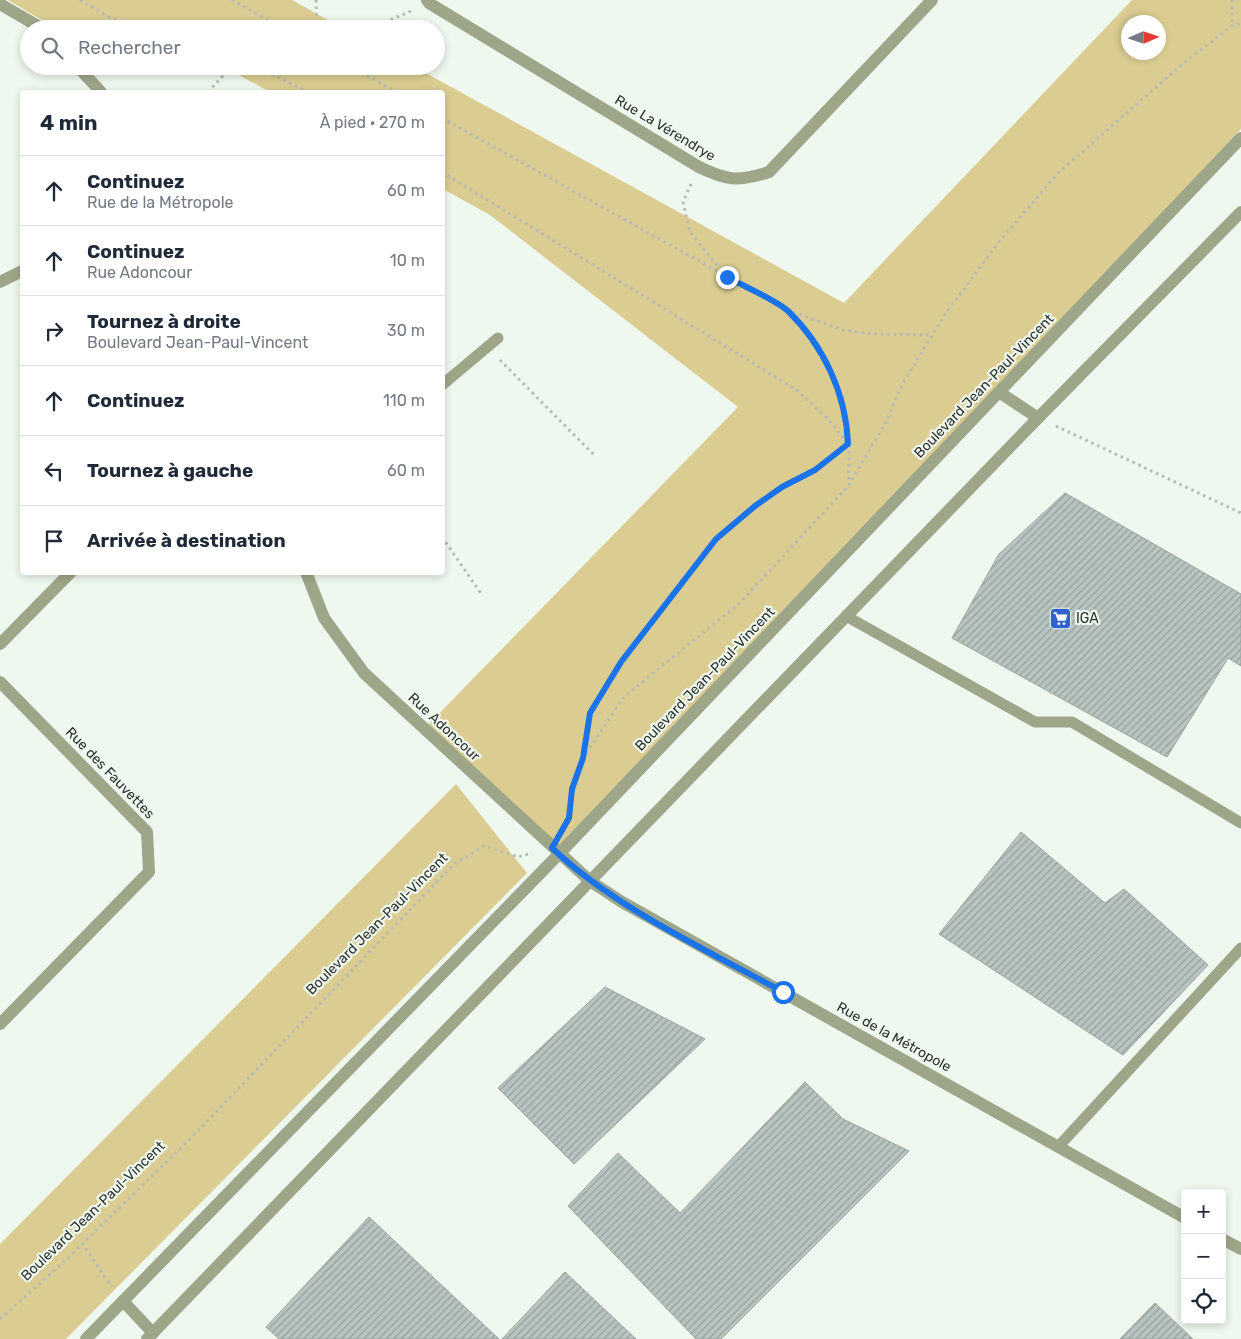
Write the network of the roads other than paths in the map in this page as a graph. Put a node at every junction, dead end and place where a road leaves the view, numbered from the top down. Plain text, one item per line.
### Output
1 (932, 0) edge
2 (428, 2) edge
3 (0, 4) edge
4 (28, 20) edge
5 (85, 75) edge
6 (99, 90) edge
7 (1241, 138) edge
8 (1241, 212) edge
9 (20, 272) edge
10 (0, 282) edge
11 (498, 338) dead end
12 (445, 383) edge
13 (999, 392) junction
14 (1038, 418) junction
15 (68, 575) edge
16 (307, 575) edge
17 (846, 616) junction
18 (0, 644) edge
19 (0, 682) edge
20 (1241, 823) edge
21 (556, 851) junction
22 (590, 881) junction
23 (1241, 948) edge
24 (0, 1024) edge
25 (1058, 1147) junction
26 (1181, 1216) edge
27 (1226, 1241) edge
28 (1241, 1249) edge
29 (123, 1302) junction
30 (150, 1336) edge
31 (86, 1339) edge

1 - 2 street, Rue La Vérendrye
3 - 4 street
5 - 6 street
7 - 13 street, Boulevard Jean-Paul-Vincent
8 - 14 street
9 - 10 street
11 - 12 lane
13 - 14 street
13 - 21 street, Boulevard Jean-Paul-Vincent
14 - 17 street
15 - 18 street
16 - 21 street, Rue Adoncour
17 - 20 lane
17 - 22 street
19 - 24 street, Rue des Fauvettes
21 - 22 street, Rue Adoncour
21 - 29 street, Boulevard Jean-Paul-Vincent
22 - 25 street, Rue de la Métropole
22 - 30 street
23 - 25 lane
25 - 26 street, Rue de la Métropole
27 - 28 street
29 - 30 street
29 - 31 street, Boulevard Jean-Paul-Vincent

